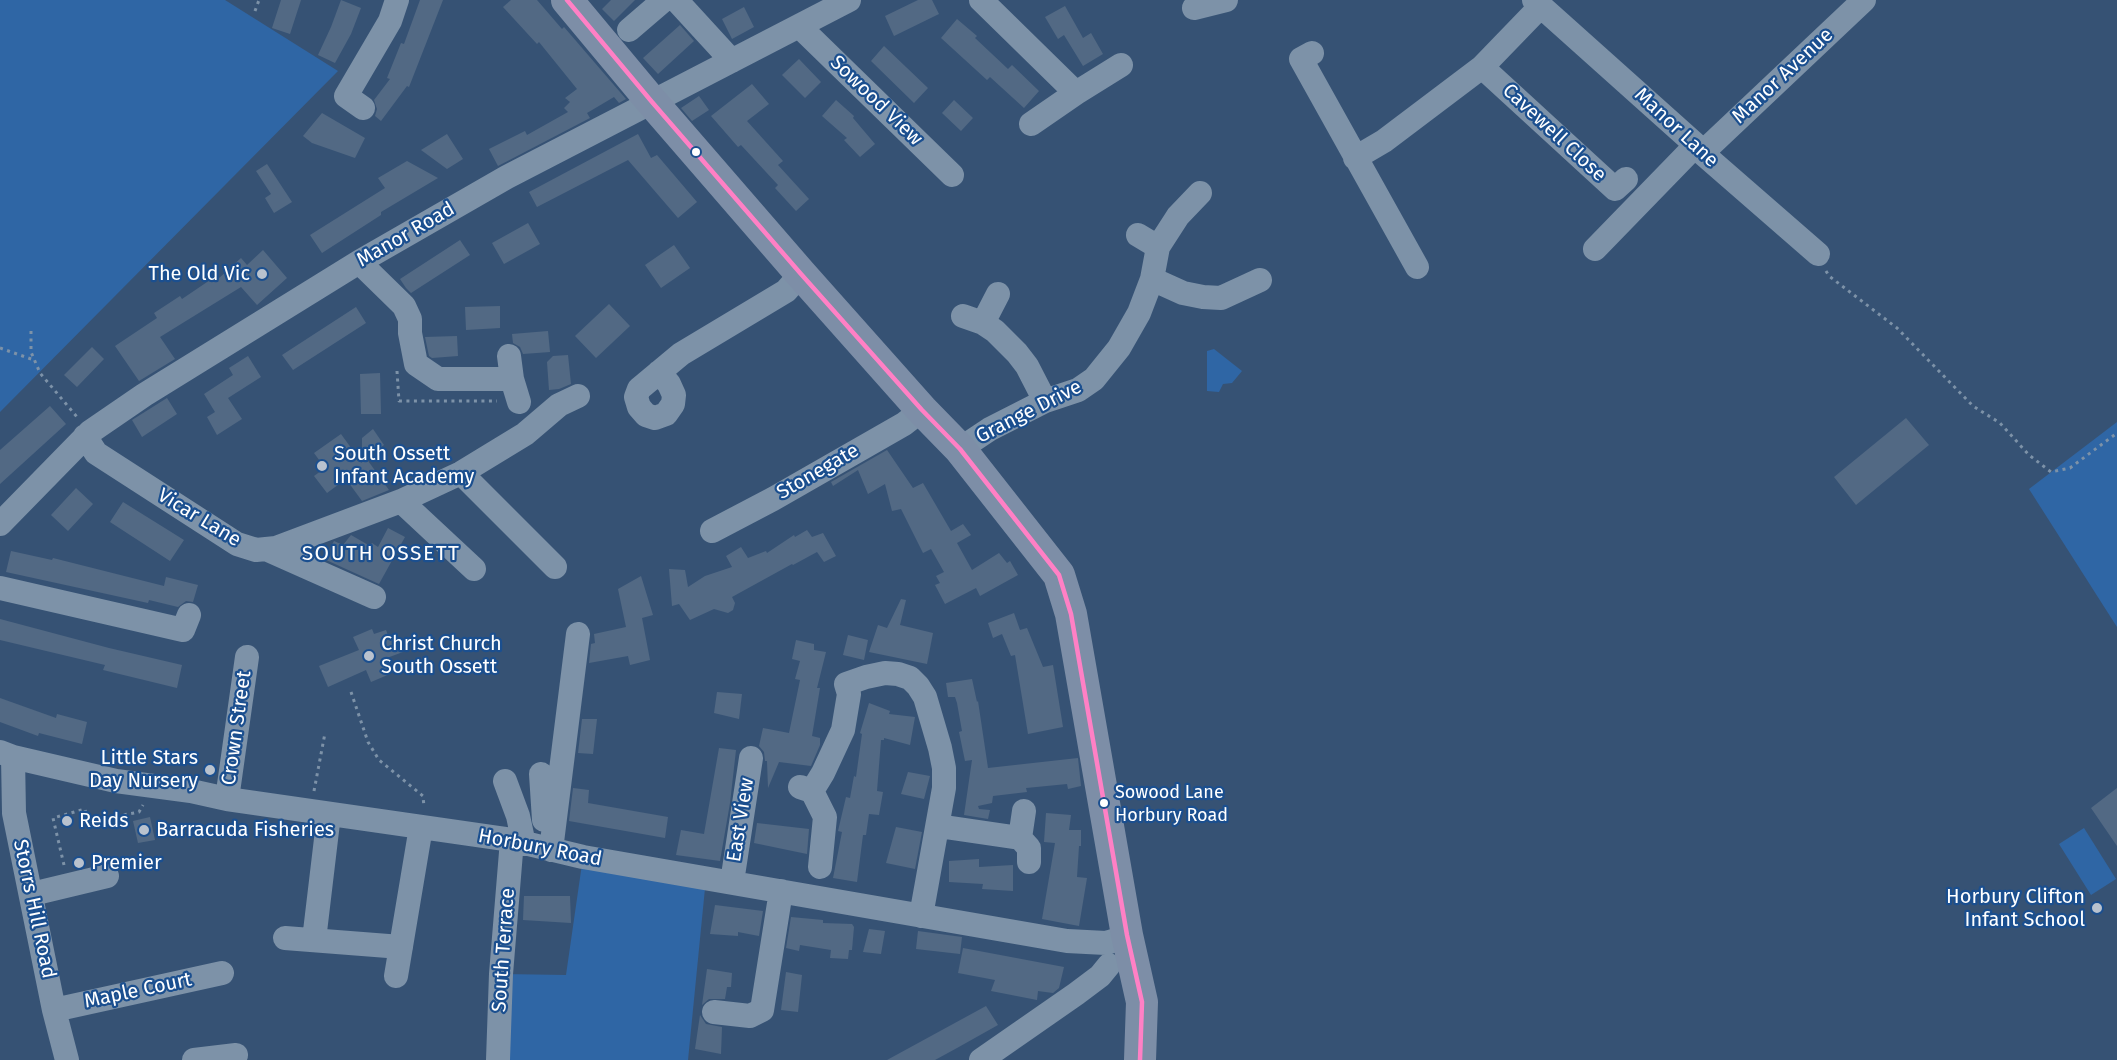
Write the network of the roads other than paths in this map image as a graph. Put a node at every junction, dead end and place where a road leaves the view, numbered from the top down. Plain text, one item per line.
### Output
1 (397, 0) edge
2 (567, 0) edge
3 (664, 0) edge
4 (676, 0) edge
5 (848, 0) edge
6 (981, 0) edge
7 (1226, 0) edge
8 (1864, 0) edge
9 (1546, 5) edge
10 (1194, 10) edge
11 (799, 26) junction
12 (629, 30) dead end
13 (1312, 53) dead end
14 (732, 61) junction
15 (1122, 65) dead end
16 (1482, 67) junction
17 (1076, 93) junction
18 (652, 102) junction
19 (363, 108) dead end
20 (1031, 124) dead end
21 (1699, 149) junction
22 (1355, 158) junction
23 (952, 175) dead end
24 (1626, 178) dead end
25 (1200, 193) dead end
26 (1595, 249) dead end
27 (1814, 251) road end
28 (359, 262) junction
29 (1417, 267) dead end
30 (801, 274) junction
31 (1152, 279) junction
32 (1260, 280) dead end
33 (998, 294) dead end
34 (659, 372) dead end
35 (513, 379) dead end
36 (578, 396) dead end
37 (1045, 401) junction
38 (922, 410) junction
39 (88, 434) junction
40 (960, 448) junction
41 (461, 473) junction
42 (401, 501) junction
43 (0, 524) edge
44 (712, 531) dead end
45 (266, 549) junction
46 (556, 567) dead end
47 (474, 569) dead end
48 (0, 588) edge
49 (374, 597) dead end
50 (189, 615) dead end
51 (578, 634) dead end
52 (247, 657) dead end
53 (6, 755) edge
54 (751, 758) dead end
55 (541, 774) dead end
56 (505, 781) dead end
57 (227, 800) junction
58 (1024, 811) dead end
59 (320, 813) junction
60 (938, 826) junction
61 (425, 827) junction
62 (1020, 838) junction
63 (533, 846) junction
64 (1029, 862) dead end
65 (820, 867) dead end
66 (107, 876) dead end
67 (732, 882) junction
68 (781, 891) junction
69 (32, 894) junction
70 (921, 916) junction
71 (1127, 935) junction
72 (285, 938) dead end
73 (314, 940) junction
74 (1066, 941) junction
75 (401, 947) junction
76 (1109, 965) junction
77 (222, 974) dead end
78 (396, 976) dead end
79 (1142, 1002) junction
80 (54, 1010) junction
81 (714, 1012) dead end
82 (236, 1055) dead end
83 (67, 1060) edge
84 (194, 1060) edge
85 (498, 1060) edge
86 (981, 1060) edge
87 (1140, 1060) edge

1 - 19 street
2 - 18 main road
3 - 12 street
4 - 14 street
5 - 11 street, Manor Road
6 - 17 street
7 - 10 street
8 - 21 street, Manor Avenue
9 - 16 street
9 - 21 street, Manor Lane
11 - 14 street, Manor Road
11 - 23 street, Sowood View
13 - 22 street
14 - 18 street, Manor Road
15 - 17 street
16 - 22 street
16 - 24 street, Cavewell Close
17 - 20 street
18 - 28 street, Manor Road
18 - 30 main road
21 - 26 street, Manor Avenue
21 - 27 street, Manor Lane
22 - 29 street
25 - 31 street, Grange Drive
28 - 35 street
28 - 39 street, Manor Road
30 - 34 street
30 - 38 main road
31 - 32 street
31 - 37 street, Grange Drive
33 - 37 street
36 - 41 street, Vicar Lane
37 - 40 street, Grange Drive
38 - 40 main road
38 - 44 street, Stonegate
39 - 43 street, Manor Road
39 - 45 street, Vicar Lane
40 - 71 main road
41 - 42 street, Vicar Lane
41 - 46 street
42 - 45 street, Vicar Lane
42 - 47 street
45 - 49 street
48 - 50 street
51 - 63 street
52 - 57 street, Crown Street
53 - 57 street, Horbury Road
53 - 69 street, Storrs Hill Road
54 - 67 street, East View
55 - 63 street
56 - 63 street
57 - 59 street, Horbury Road
58 - 62 street
59 - 61 street, Horbury Road
59 - 73 street
60 - 62 street
60 - 65 street
60 - 70 street
61 - 63 street, Horbury Road
61 - 75 street
62 - 64 street
63 - 67 street, Horbury Road
63 - 85 street, South Terrace
66 - 69 street
67 - 68 street, Horbury Road
68 - 70 street, Horbury Road
68 - 81 street
69 - 80 street, Storrs Hill Road
70 - 74 street, Horbury Road
71 - 74 street, Horbury Road
71 - 79 main road
72 - 73 street
73 - 75 street
74 - 76 street, Horbury Road
75 - 78 street
76 - 79 street, Horbury Road
76 - 86 street
77 - 80 street, Maple Court
79 - 87 main road
80 - 83 street, Storrs Hill Road
82 - 84 street

